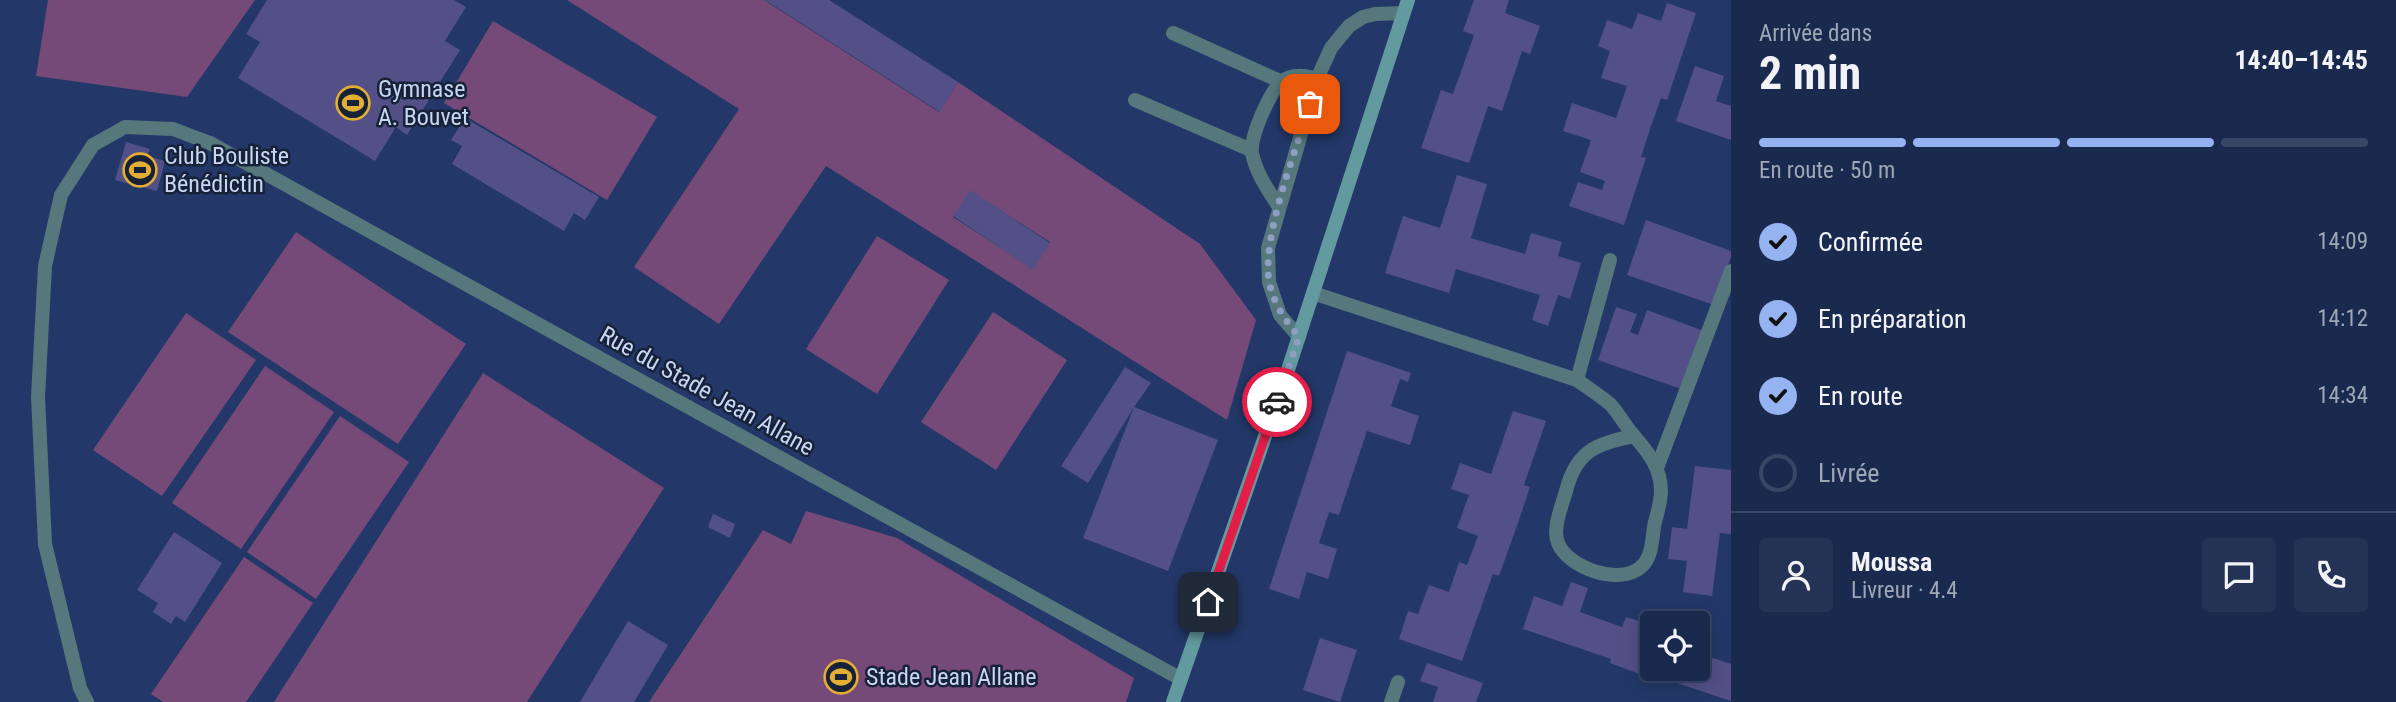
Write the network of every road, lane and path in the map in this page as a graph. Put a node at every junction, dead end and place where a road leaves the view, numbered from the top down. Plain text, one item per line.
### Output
1 (1406, 6) edge
2 (1173, 33) dead end
3 (1317, 79) junction
4 (1282, 82) junction
5 (1135, 100) dead end
6 (1251, 150) junction
7 (1279, 206) junction
8 (1610, 260) dead end
9 (1731, 271) edge
10 (1313, 293) junction
11 (1299, 337) junction
12 (1577, 380) junction
13 (1634, 436) junction
14 (1657, 468) junction
15 (1181, 679) junction
16 (1398, 682) dead end
17 (87, 702) edge
18 (1173, 702) edge
19 (1391, 702) edge

1 - 3 street
1 - 10 main road
2 - 4 street
3 - 4 street
3 - 7 street
4 - 6 street
5 - 6 street
6 - 7 street
7 - 11 street
8 - 12 street
9 - 14 street
10 - 11 main road
10 - 12 street
11 - 15 main road
12 - 13 street
13 - 14 street
13 - 14 street
15 - 17 street, Rue du Stade Jean Allane
15 - 18 main road
16 - 19 street

